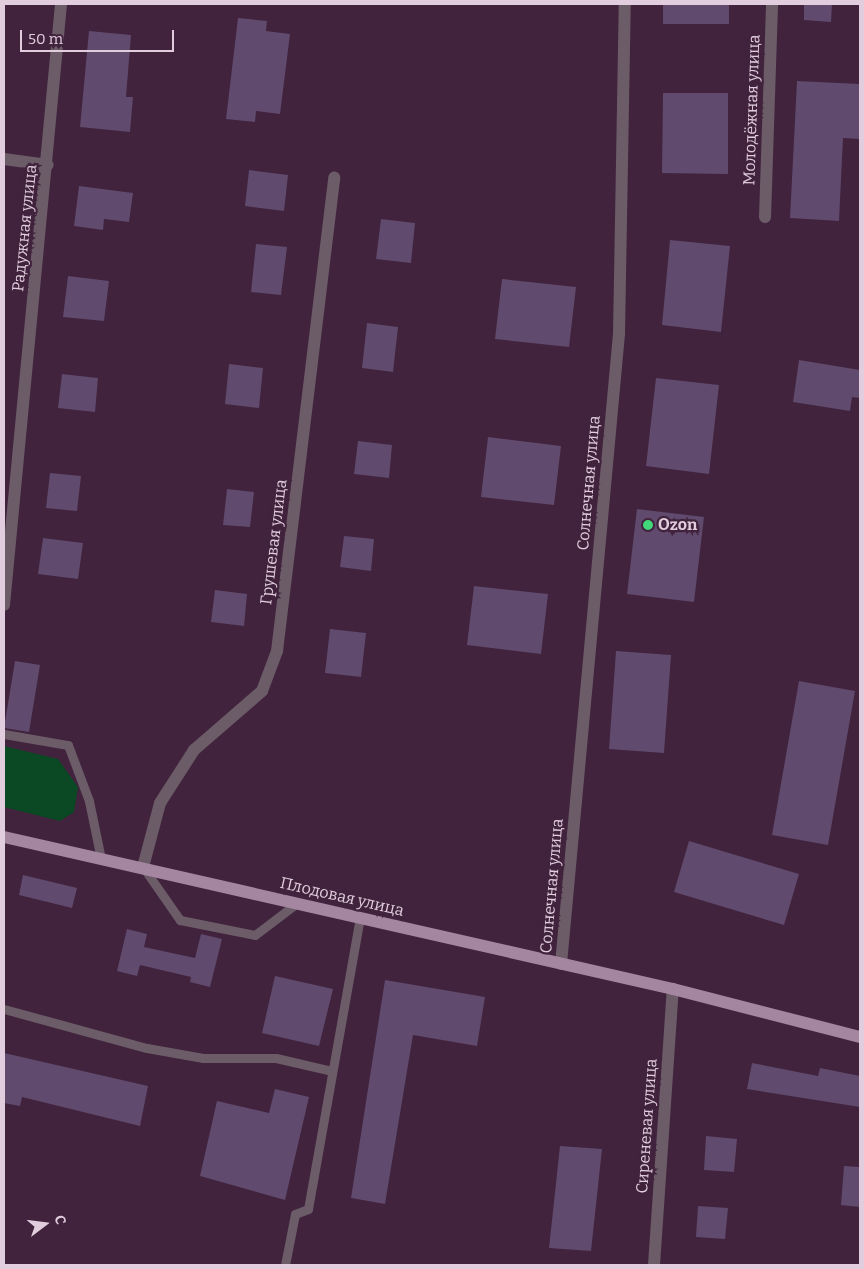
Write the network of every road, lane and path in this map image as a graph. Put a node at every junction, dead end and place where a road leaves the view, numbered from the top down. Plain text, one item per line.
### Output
1 (61, 4) edge
2 (625, 4) edge
3 (772, 4) edge
4 (4, 159) edge
5 (48, 165) junction
6 (334, 177) dead end
7 (765, 217) dead end
8 (4, 605) edge
9 (4, 734) edge
10 (4, 837) edge
11 (102, 860) junction
12 (143, 867) junction
13 (297, 903) junction
14 (360, 917) junction
15 (561, 964) junction
16 (673, 989) junction
17 (4, 1009) edge
18 (860, 1037) edge
19 (332, 1071) junction
20 (285, 1265) edge
21 (654, 1265) edge

1 - 5 street, Радужная улица
2 - 15 street, Солнечная улица
3 - 7 street, Молодёжная улица
4 - 5 street
5 - 8 street, Радужная улица
6 - 12 street, Грушевая улица
9 - 11 lane
10 - 11 main road, Плодовая улица
11 - 12 main road, Плодовая улица
12 - 13 main road, Плодовая улица
12 - 13 lane
13 - 14 main road, Плодовая улица
14 - 15 main road, Плодовая улица
14 - 19 lane
15 - 16 main road, Плодовая улица
16 - 18 main road, Плодовая улица
16 - 21 street, Сиреневая улица
17 - 19 lane
19 - 20 lane

